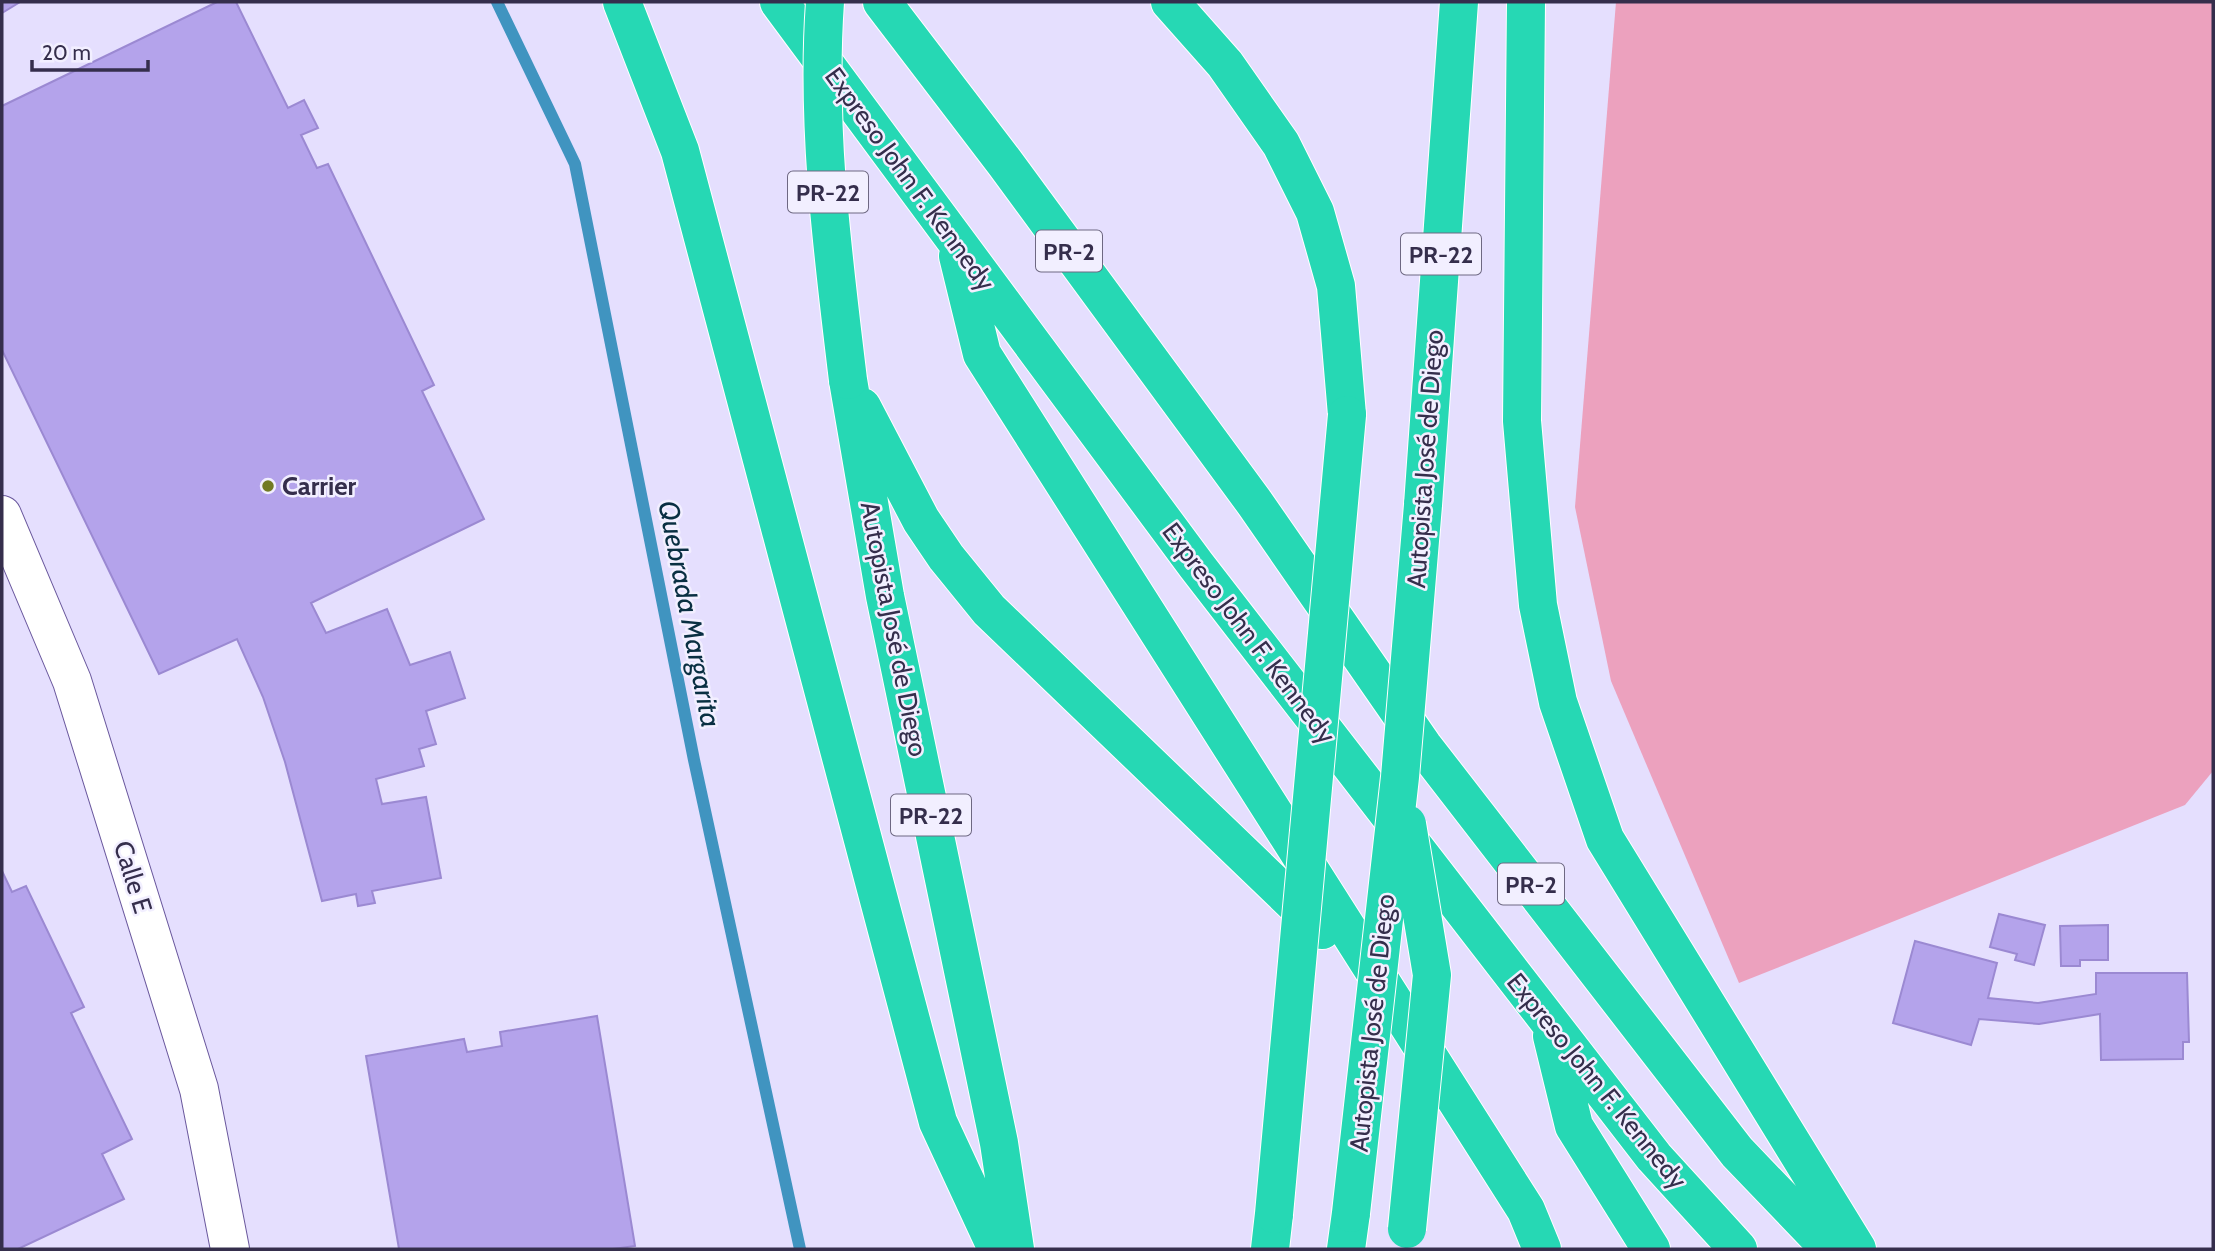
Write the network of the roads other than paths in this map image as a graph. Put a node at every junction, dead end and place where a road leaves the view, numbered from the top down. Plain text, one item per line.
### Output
1 (622, 2) edge
2 (779, 2) edge
3 (825, 2) edge
4 (882, 2) edge
5 (1170, 2) edge
6 (1459, 2) edge
7 (1526, 2) edge
8 (954, 240) junction
9 (848, 380) junction
10 (2, 515) edge
11 (1400, 776) junction
12 (1394, 1000) junction
13 (1549, 1024) junction
14 (1349, 1231) edge
15 (1272, 1232) edge
16 (1407, 1239) edge
17 (230, 1249) edge
18 (997, 1249) edge
19 (1015, 1249) edge
20 (1542, 1249) edge
21 (1651, 1249) edge
22 (1738, 1249) edge
23 (1830, 1249) edge
24 (1857, 1249) edge

1 - 18 highway
2 - 8 highway, Expreso John F. Kennedy / PR-2
3 - 9 highway, Autopista José de Diego / PR-22, bridge
4 - 23 highway, PR-2
5 - 15 highway, bridge
6 - 11 highway, Autopista José de Diego / PR-22, bridge
7 - 24 highway
8 - 12 highway
8 - 13 highway, Expreso John F. Kennedy / PR-2
9 - 12 highway
9 - 19 highway, Autopista José de Diego / PR-22
10 - 17 street, Calle E
11 - 14 highway, Autopista José de Diego / PR-22, bridge
11 - 16 highway, bridge
12 - 20 highway
13 - 21 highway
13 - 22 highway, Expreso John F. Kennedy / PR-2

